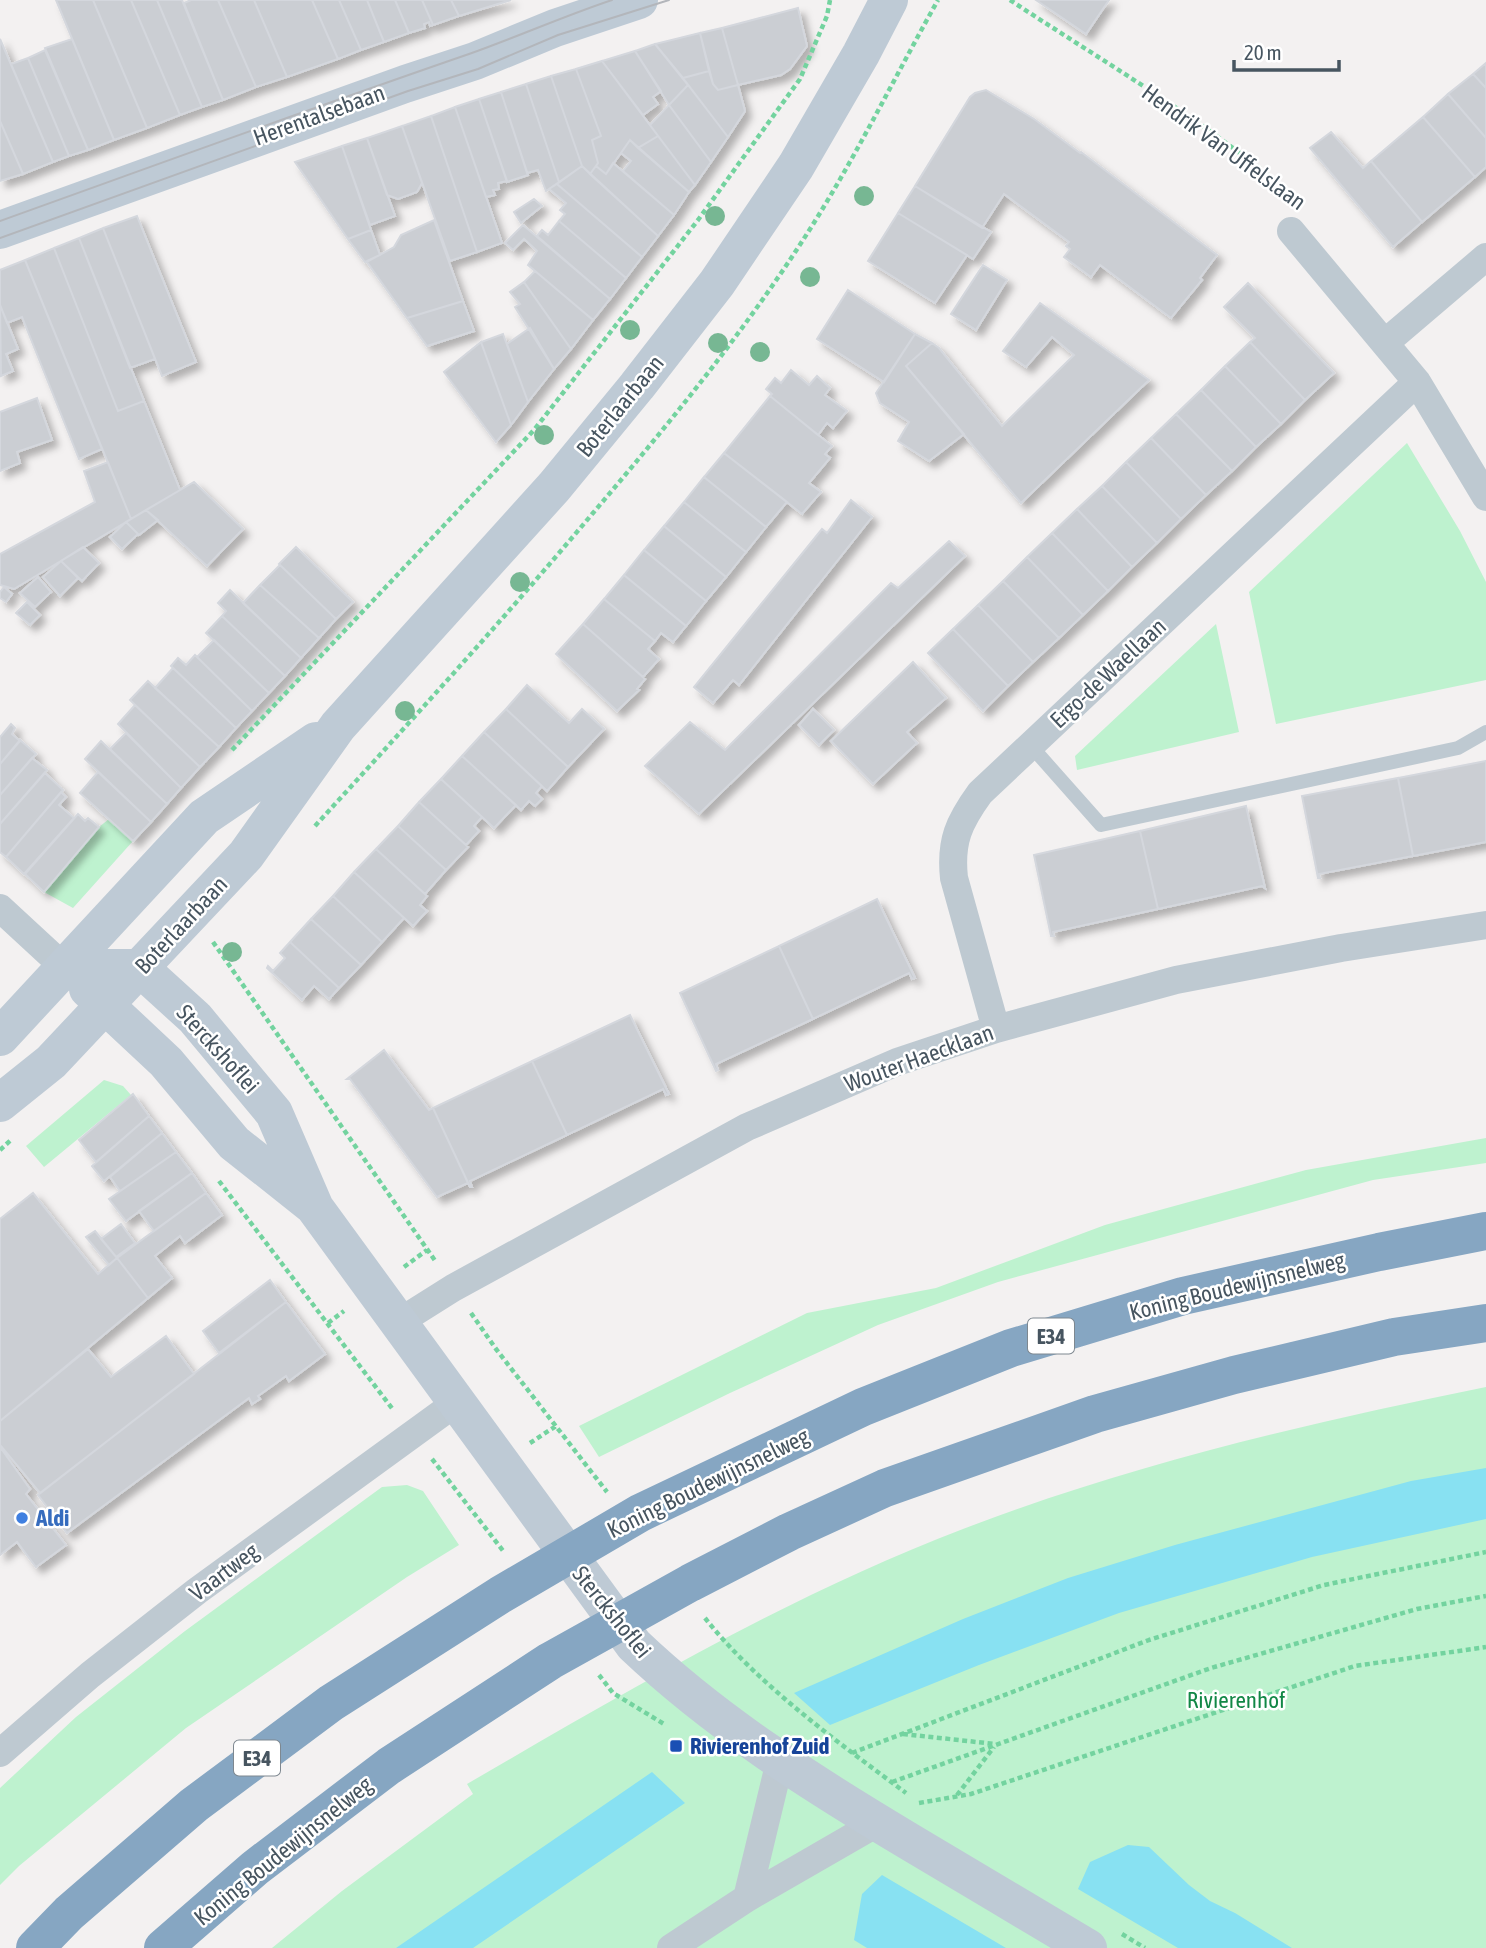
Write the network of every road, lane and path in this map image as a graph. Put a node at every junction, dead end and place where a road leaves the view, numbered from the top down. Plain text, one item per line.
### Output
1 (639, 0) edge
2 (830, 0) edge
3 (871, 0) edge
4 (889, 0) edge
5 (1010, 0) edge
6 (861, 54) junction
7 (0, 230) edge
8 (1291, 231) joint
9 (1486, 257) edge
10 (1386, 342) junction
11 (1417, 382) junction
12 (1486, 497) edge
13 (338, 726) junction
14 (1486, 732) edge
15 (1031, 746) junction
16 (231, 752) dead end
17 (0, 908) edge
18 (1486, 925) edge
19 (212, 940) dead end
20 (65, 968) junction
21 (140, 968) junction
22 (105, 1005) junction
23 (996, 1029) junction
24 (0, 1037) edge
25 (0, 1103) edge
26 (211, 1170) dead end
27 (315, 1208) junction
28 (1486, 1231) edge
29 (427, 1250) dead end
30 (453, 1288) junction
31 (399, 1322) junction
32 (1486, 1323) edge
33 (457, 1402) junction
34 (412, 1434) junction
35 (457, 1492) dead end
36 (626, 1506) junction
37 (1486, 1552) edge
38 (1486, 1596) edge
39 (697, 1599) junction
40 (1486, 1647) edge
41 (902, 1734) junction
42 (996, 1745) junction
43 (0, 1753) edge
44 (852, 1753) junction
45 (780, 1761) junction
46 (891, 1782) junction
47 (957, 1796) junction
48 (919, 1803) junction
49 (930, 1810) dead end
50 (888, 1829) junction
51 (747, 1898) junction
52 (1102, 1939) edge
53 (35, 1948) edge
54 (163, 1948) edge
55 (671, 1948) edge
56 (1145, 1948) edge

1 - 7 street, Herentalsebaan
2 - 16 path
3 - 6 street, Boterlaarbaan
4 - 6 street, Boterlaarbaan
5 - 8 path, Hendrik Van Uffelslaan
6 - 13 street, Boterlaarbaan
8 - 10 street, Hendrik Van Uffelslaan
9 - 10 street
10 - 11 street, Hendrik Van Uffelslaan
11 - 12 street, Hendrik Van Uffelslaan
11 - 15 street, Ergo-de Waellaan
13 - 20 street, Boterlaarbaan
13 - 21 street, Boterlaarbaan
14 - 15 lane
15 - 23 street, Ergo-de Waellaan
17 - 20 street, Sterckshoflei
18 - 23 street, Wouter Haecklaan
19 - 29 path
20 - 21 street
20 - 22 street, Sterckshoflei
20 - 24 street, Boterlaarbaan
21 - 22 street, Boterlaarbaan
21 - 27 street, Sterckshoflei
22 - 25 street, Boterlaarbaan
22 - 27 street, Sterckshoflei
23 - 30 street, Wouter Haecklaan
26 - 34 path
27 - 31 street, Sterckshoflei
28 - 36 highway, Koning Boudewijnsnelweg / E34
30 - 31 street, Wouter Haecklaan
30 - 36 path
31 - 33 street, Sterckshoflei
32 - 39 highway, Koning Boudewijnsnelweg
33 - 34 street, Vaartweg
33 - 45 street, Sterckshoflei
34 - 35 path
34 - 43 street, Vaartweg
36 - 53 highway, Koning Boudewijnsnelweg / E34
37 - 41 path
38 - 42 path
39 - 44 path
39 - 54 highway, Koning Boudewijnsnelweg
40 - 47 path
41 - 42 path
41 - 44 path
42 - 46 path
42 - 47 path
44 - 46 path
45 - 50 street, Sterckshoflei
45 - 51 street
46 - 48 path
47 - 48 path
48 - 49 path
48 - 50 path
50 - 51 street
50 - 52 street, Sterckshoflei
51 - 55 street
52 - 56 path

